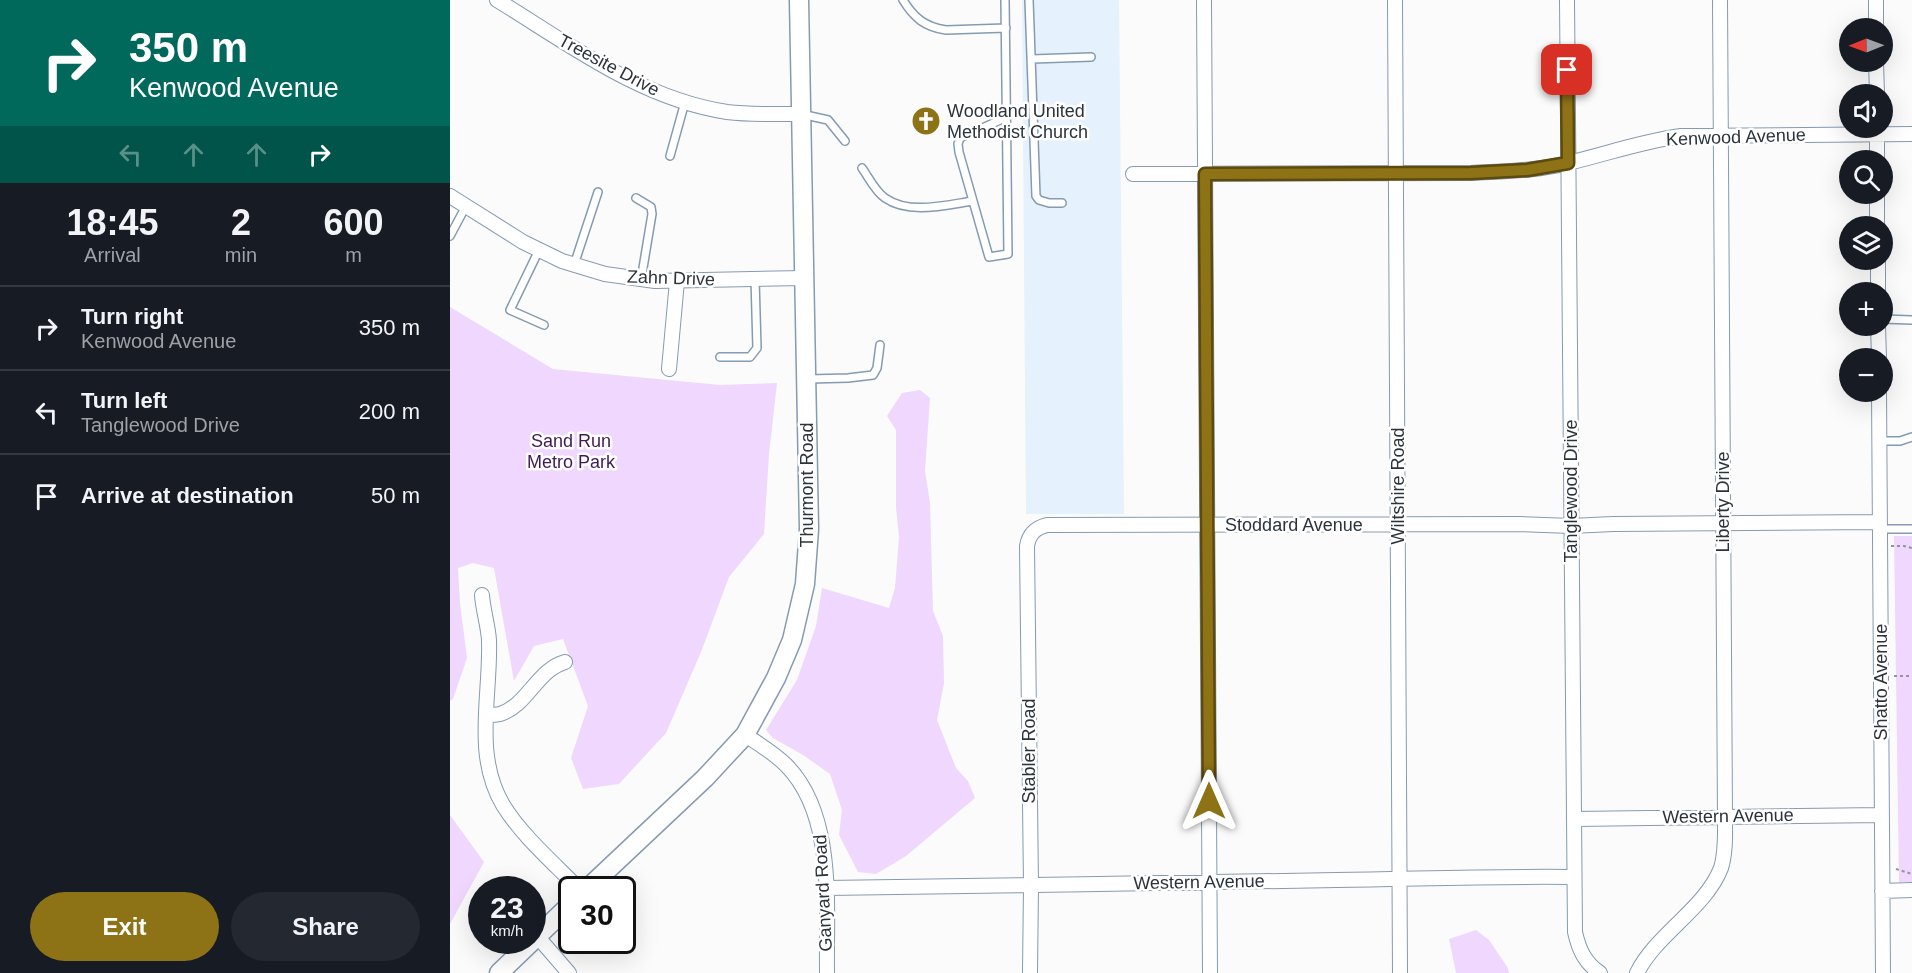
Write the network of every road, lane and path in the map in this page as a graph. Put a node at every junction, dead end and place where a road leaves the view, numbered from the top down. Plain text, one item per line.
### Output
1 (496, 0) edge
2 (799, 0) edge
3 (903, 0) edge
4 (1005, 0) edge
5 (1029, 0) edge
6 (1204, 0) edge
7 (1395, 0) edge
8 (1567, 0) edge
9 (1719, 0) edge
10 (1876, 0) edge
11 (1876, 18) edge
12 (1006, 28) junction
13 (1091, 57) dead end
14 (1032, 59) junction
15 (686, 102) junction
16 (801, 114) junction
17 (1007, 117) junction
18 (1893, 132) edge
19 (1839, 133) edge
20 (1912, 134) edge
21 (1720, 136) junction
22 (845, 141) dead end
23 (670, 156) dead end
24 (1568, 163) junction
25 (862, 168) dead end
26 (1396, 173) junction
27 (1132, 174) dead end
28 (1205, 174) junction
29 (598, 192) dead end
30 (450, 196) edge
31 (636, 198) dead end
32 (973, 201) junction
33 (1062, 203) dead end
34 (466, 206) junction
35 (450, 236) edge
36 (539, 250) junction
37 (574, 265) junction
38 (804, 278) junction
39 (640, 279) junction
40 (755, 279) junction
41 (677, 281) junction
42 (1893, 319) edge
43 (1912, 320) edge
44 (544, 325) dead end
45 (880, 345) dead end
46 (720, 357) dead end
47 (669, 369) dead end
48 (806, 379) junction
49 (1879, 402) edge
50 (1912, 437) edge
51 (1879, 441) junction
52 (1724, 523) junction
53 (1207, 525) junction
54 (1398, 525) junction
55 (1571, 526) junction
56 (1879, 526) junction
57 (1912, 529) edge
58 (1034, 531) joint
59 (1880, 546) junction
60 (1912, 548) edge
61 (482, 595) dead end
62 (565, 662) dead end
63 (1881, 676) junction
64 (1912, 676) edge
65 (486, 715) junction
66 (745, 735) junction
67 (1882, 815) junction
68 (1725, 817) junction
69 (1574, 819) junction
70 (1882, 864) junction
71 (1912, 874) edge
72 (567, 876) edge
73 (601, 876) edge
74 (1573, 877) junction
75 (1400, 878) junction
76 (1209, 882) junction
77 (1031, 886) junction
78 (826, 888) junction
79 (1912, 890) edge
80 (1882, 891) junction
81 (558, 916) edge
82 (546, 928) edge
83 (546, 946) edge
84 (519, 954) edge
85 (499, 973) edge
86 (569, 973) edge
87 (827, 973) edge
88 (1030, 973) edge
89 (1210, 973) edge
90 (1400, 973) edge
91 (1600, 973) edge
92 (1637, 973) edge
93 (1883, 973) edge

1 - 15 street, Treesite Drive
2 - 16 street, Thurmont Road
3 - 12 lane
4 - 12 lane
5 - 14 lane
6 - 28 street
7 - 26 street, Wiltshire Road
8 - 24 street, Tanglewood Drive
9 - 21 street, Liberty Drive
10 - 11 street
12 - 17 lane
13 - 14 lane
14 - 33 lane
15 - 16 street, Treesite Drive
15 - 23 lane
16 - 22 lane
16 - 38 street, Thurmont Road
17 - 32 lane
17 - 32 lane
18 - 20 street, Kenwood Avenue
19 - 21 street, Kenwood Avenue
21 - 24 street, Kenwood Avenue
21 - 52 street, Liberty Drive
24 - 26 street, Kenwood Avenue
24 - 55 street, Tanglewood Drive
25 - 32 lane
26 - 28 street, Kenwood Avenue
26 - 54 street, Wiltshire Road
27 - 28 street, Kenwood Avenue
28 - 53 street
29 - 37 lane
30 - 34 street, Zahn Drive
31 - 39 lane
34 - 35 lane
34 - 36 street, Zahn Drive
36 - 37 street, Zahn Drive
36 - 44 lane
37 - 39 street, Zahn Drive
38 - 40 street, Zahn Drive
38 - 48 street, Thurmont Road
39 - 41 street, Zahn Drive
40 - 41 street, Zahn Drive
40 - 46 lane
41 - 47 street
42 - 43 lane
45 - 48 lane
48 - 66 street, Thurmont Road
49 - 51 street, Shatto Avenue
50 - 51 lane
51 - 56 street, Shatto Avenue
52 - 55 street, Stoddard Avenue
52 - 56 street, Stoddard Avenue
52 - 68 street, Liberty Drive
53 - 54 street, Stoddard Avenue
53 - 58 street, Stoddard Avenue
53 - 76 street
54 - 55 street, Stoddard Avenue
54 - 75 street, Wiltshire Road
55 - 69 street, Tanglewood Drive
56 - 57 lane
56 - 59 street, Shatto Avenue
58 - 77 street, Stabler Road
59 - 60 path
59 - 63 street, Shatto Avenue
61 - 65 street
62 - 65 street
63 - 64 path
63 - 67 street, Shatto Avenue
65 - 72 street
66 - 73 street, Thurmont Road
66 - 78 street, Ganyard Road
67 - 68 street, Western Avenue
67 - 70 street, Shatto Avenue
68 - 69 street, Western Avenue
68 - 92 street, Liberty Drive
69 - 74 street, Tanglewood Drive
70 - 71 path
70 - 80 street, Shatto Avenue
74 - 75 street, Western Avenue
74 - 91 street, Tanglewood Drive
75 - 76 street, Western Avenue
75 - 90 street, Wiltshire Road
76 - 77 street, Western Avenue
76 - 89 street
77 - 78 street, Western Avenue
77 - 88 street, Stabler Road
78 - 87 street, Ganyard Road
79 - 80 street
80 - 93 street, Shatto Avenue
81 - 82 street
83 - 86 street
84 - 85 street

